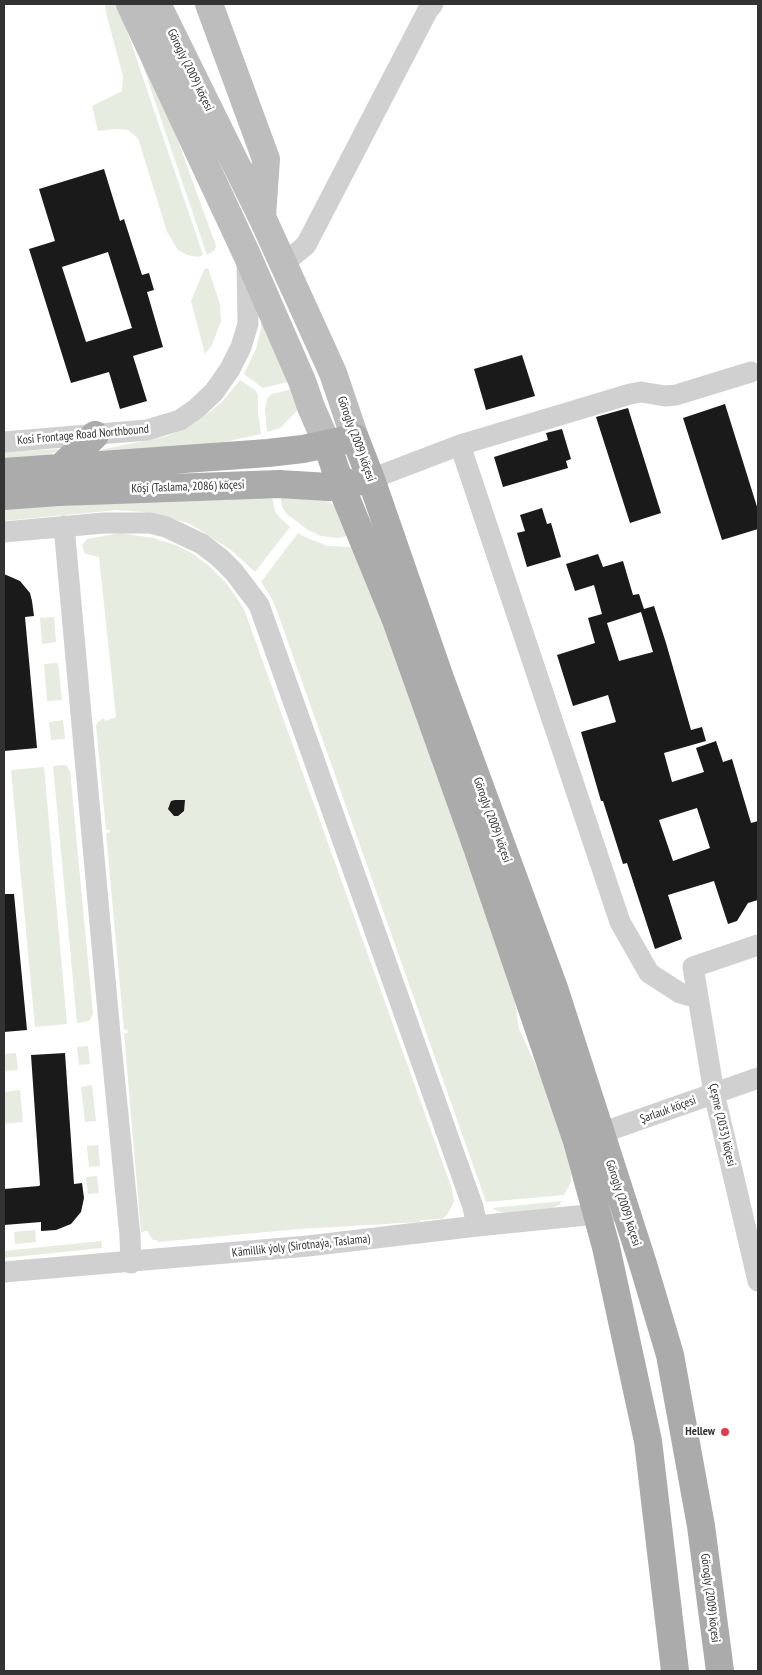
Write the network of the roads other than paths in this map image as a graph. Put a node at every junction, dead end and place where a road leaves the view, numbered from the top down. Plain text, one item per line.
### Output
1 (130, 4) edge
2 (157, 4) edge
3 (209, 4) edge
4 (433, 4) edge
5 (262, 217) junction
6 (247, 255) junction
7 (283, 264) junction
8 (751, 372) dead end
9 (94, 436) junction
10 (354, 438) junction
11 (4, 442) edge
12 (327, 444) junction
13 (460, 445) junction
14 (60, 468) junction
15 (4, 472) edge
16 (371, 479) junction
17 (341, 486) junction
18 (4, 496) edge
19 (64, 526) junction
20 (4, 532) edge
21 (758, 945) edge
22 (698, 998) junction
23 (758, 1078) edge
24 (714, 1092) junction
25 (589, 1137) junction
26 (625, 1209) junction
27 (597, 1214) junction
28 (477, 1226) junction
29 (131, 1262) junction
30 (4, 1272) edge
31 (758, 1281) edge
32 (675, 1671) edge
33 (720, 1671) edge

1 - 6 main road, Görogly (2009) köçesi
2 - 5 main road, Görogly (2009) köçesi
3 - 5 main road
4 - 7 street
5 - 7 main road, Görogly (2009) köçesi
6 - 9 street, Kosi Frontage Road Northbound
6 - 12 main road, Görogly (2009) köçesi
7 - 10 main road, Görogly (2009) köçesi
8 - 13 street
9 - 11 street, Kosi Frontage Road Northbound
9 - 14 main road
10 - 12 main road, Köşi (Taslama, 2086) köçesi
10 - 16 main road, Görogly (2009) köçesi
12 - 14 main road, Köşi (Taslama, 2086) köçesi
12 - 17 main road, Görogly (2009) köçesi
13 - 16 street
13 - 22 street
14 - 15 main road, Köşi (Taslama, 2086) köçesi
16 - 17 main road, Köşi (Taslama, 2086) köçesi
16 - 25 main road, Görogly (2009) köçesi
17 - 18 main road, Köşi (Taslama, 2086) köçesi
17 - 25 main road, Görogly (2009) köçesi
19 - 20 street
19 - 28 street
19 - 29 street
21 - 22 street, Çeşme (2033) köçesi
22 - 24 street, Çeşme (2033) köçesi
23 - 24 street, Şarlauk köçesi
24 - 25 street, Şarlauk köçesi
24 - 31 street, Çeşme (2033) köçesi
25 - 26 main road, Görogly (2009) köçesi
25 - 27 main road, Görogly (2009) köçesi
26 - 27 street, Kämillik ýoly (Sirotnaýa, Taslama)
26 - 33 main road, Görogly (2009) köçesi
27 - 28 street, Kämillik ýoly (Sirotnaýa, Taslama)
27 - 32 main road, Görogly (2009) köçesi
28 - 29 street, Kämillik ýoly (Sirotnaýa, Taslama)
29 - 30 street, Kämillik ýoly (Sirotnaýa, Taslama)

